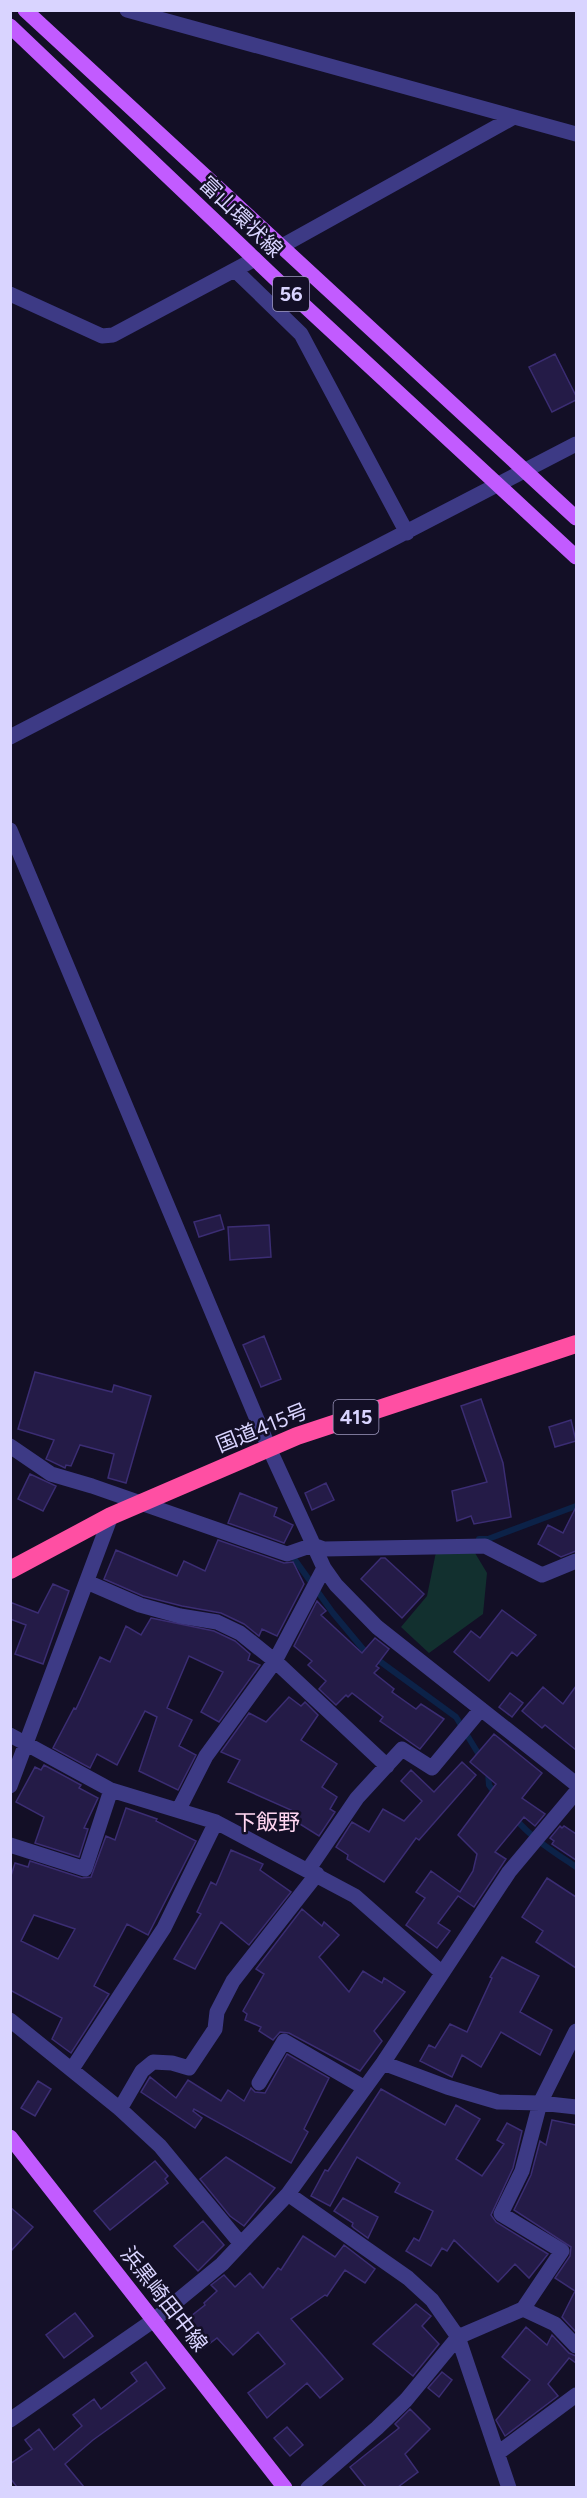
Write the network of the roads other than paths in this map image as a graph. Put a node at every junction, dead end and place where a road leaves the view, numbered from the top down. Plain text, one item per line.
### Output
1 (25, 10) edge
2 (128, 10) edge
3 (10, 26) edge
4 (514, 117) junction
5 (576, 134) edge
6 (282, 246) junction
7 (255, 259) junction
8 (237, 271) junction
9 (10, 294) edge
10 (576, 444) edge
11 (526, 471) junction
12 (499, 483) junction
13 (576, 518) edge
14 (407, 533) junction
15 (576, 557) edge
16 (10, 737) edge
17 (10, 830) edge
18 (576, 1344) edge
19 (10, 1446) edge
20 (269, 1448) junction
21 (140, 1503) junction
22 (111, 1516) junction
23 (313, 1545) junction
24 (576, 1561) edge
25 (324, 1568) junction
26 (10, 1570) edge
27 (87, 1582) junction
28 (275, 1661) junction
29 (481, 1709) junction
30 (10, 1735) edge
31 (25, 1741) junction
32 (387, 1766) junction
33 (576, 1784) edge
34 (10, 1786) edge
35 (111, 1790) junction
36 (576, 1792) edge
37 (179, 1809) junction
38 (216, 1822) junction
39 (10, 1845) edge
40 (312, 1872) junction
41 (441, 1972) junction
42 (10, 2020) edge
43 (576, 2031) edge
44 (383, 2063) junction
45 (72, 2069) junction
46 (259, 2083) dead end
47 (365, 2088) junction
48 (540, 2103) junction
49 (576, 2107) edge
50 (120, 2109) junction
51 (10, 2137) edge
52 (288, 2194) junction
53 (241, 2244) junction
54 (523, 2309) junction
55 (154, 2320) junction
56 (458, 2337) junction
57 (576, 2346) edge
58 (576, 2395) edge
59 (10, 2420) edge
60 (498, 2453) junction
61 (285, 2487) edge
62 (308, 2487) edge
63 (509, 2487) edge

1 - 6 main road, 富山環状線 / 56
2 - 4 street
3 - 7 main road, 富山環状線 / 56
4 - 5 street
4 - 6 street
6 - 11 main road, 富山環状線 / 56
7 - 8 street
7 - 12 main road, 富山環状線 / 56
8 - 9 street
8 - 14 street
10 - 11 street
11 - 12 street
11 - 13 main road, 富山環状線 / 56
12 - 14 street
12 - 15 main road, 富山環状線 / 56
14 - 16 street
17 - 20 street
18 - 20 highway, 国道415号 / 415
19 - 21 street
20 - 21 highway, 国道415号 / 415
20 - 23 street
21 - 22 highway, 国道415号 / 415
21 - 23 street
22 - 26 highway, 国道415号 / 415
22 - 27 street
23 - 24 street
23 - 25 street
25 - 28 street
25 - 29 street
27 - 28 street
27 - 31 street
28 - 32 street
28 - 37 street
29 - 32 street
29 - 33 street
30 - 31 street
31 - 34 street
31 - 35 street
32 - 40 street
35 - 37 street
35 - 39 street
36 - 41 street
37 - 38 street
38 - 40 street
38 - 45 street
40 - 41 street
40 - 50 street
41 - 44 street
42 - 45 street
43 - 48 street
44 - 47 street
44 - 48 street
45 - 50 street
46 - 47 street
47 - 52 street
48 - 49 street
48 - 54 street
50 - 53 street
51 - 55 main road, 浜黒崎田中線
52 - 53 street
52 - 56 street
53 - 55 street
54 - 56 street
54 - 57 street
55 - 59 street
55 - 61 main road, 浜黒崎田中線
56 - 60 street
56 - 62 street
58 - 60 street
60 - 63 street

